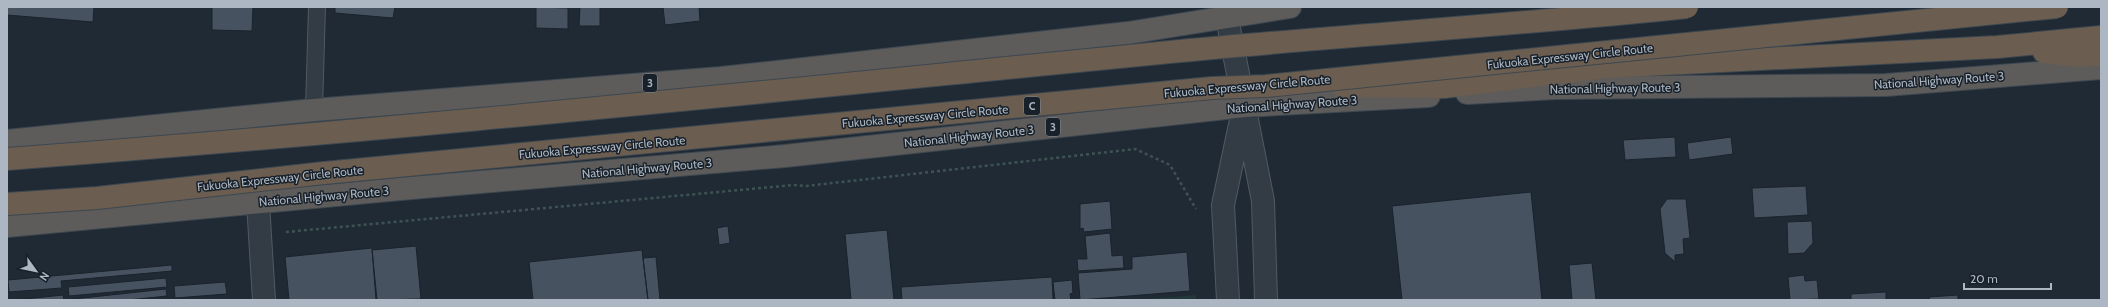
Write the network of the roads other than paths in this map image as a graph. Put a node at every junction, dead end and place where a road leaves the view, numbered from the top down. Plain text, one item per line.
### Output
1 (317, 7) edge
2 (1290, 7) edge
3 (1665, 7) edge
4 (1687, 7) edge
5 (2057, 7) edge
6 (1227, 13) edge
7 (1602, 16) junction
8 (2101, 37) edge
9 (1997, 47) junction
10 (2101, 54) edge
11 (2101, 68) edge
12 (1266, 86) junction
13 (1244, 106) junction
14 (314, 110) junction
15 (7, 141) edge
16 (7, 159) edge
17 (258, 203) junction
18 (7, 204) edge
19 (7, 226) edge
20 (264, 300) edge
21 (1228, 300) edge
22 (1266, 300) edge

1 - 14 lane
2 - 6 highway, 3
3 - 7 highway, bridge
4 - 7 highway, bridge
5 - 12 highway, Fukuoka Expressway Circle Route / C, bridge
6 - 13 street
6 - 14 highway, 3
7 - 16 highway, bridge
8 - 9 highway
9 - 10 highway
9 - 12 highway, bridge
11 - 13 highway, National Highway Route 3 / 3
12 - 18 highway, Fukuoka Expressway Circle Route / C, bridge
13 - 17 highway, National Highway Route 3 / 3
13 - 21 street
13 - 22 street
14 - 15 highway, 3
17 - 19 highway, National Highway Route 3 / 3
17 - 20 street

